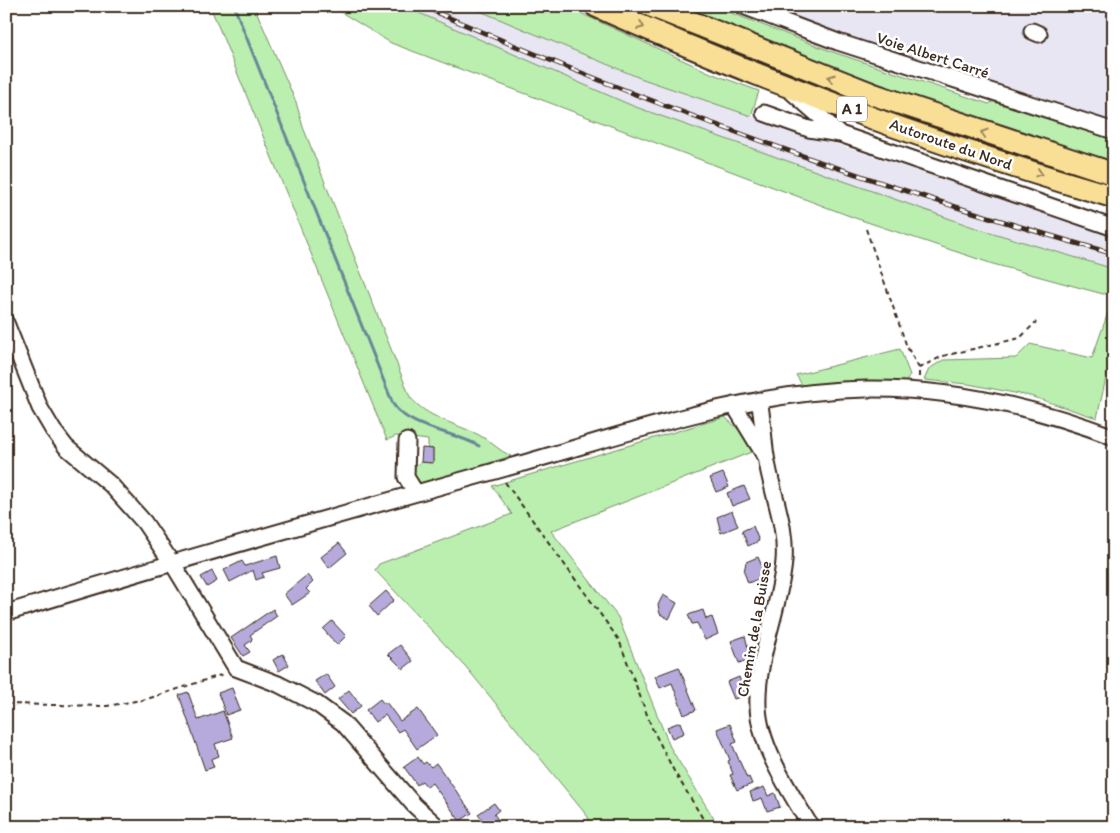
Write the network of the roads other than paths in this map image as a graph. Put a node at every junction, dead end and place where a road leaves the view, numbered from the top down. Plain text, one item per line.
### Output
1 (596, 6) edge
2 (651, 6) edge
3 (743, 6) edge
4 (778, 82) junction
5 (764, 113) dead end
6 (1114, 132) edge
7 (840, 134) junction
8 (1114, 174) edge
9 (1114, 197) edge
10 (1114, 228) edge
11 (6, 322) edge
12 (759, 400) junction
13 (734, 405) junction
14 (1114, 437) edge
15 (407, 441) dead end
16 (766, 457) junction
17 (416, 493) junction
18 (172, 564) junction
19 (6, 613) edge
20 (438, 827) edge
21 (811, 827) edge

1 -> 4 highway, Autoroute du Nord / A 1
8 -> 2 highway, Autoroute du Nord / A 1
3 - 6 street, Voie Albert Carré
4 - 7 street
4 -> 9 highway, Autoroute du Nord / A 1
5 - 7 street
7 - 10 street
11 - 18 street
12 - 13 street
12 - 14 street
12 - 16 street, Chemin de la Buisse
13 - 16 street, Chemin de la Buisse
13 - 17 street
15 - 17 street
16 - 21 street, Chemin de la Buisse
17 - 18 street
18 - 19 street
18 - 20 street

